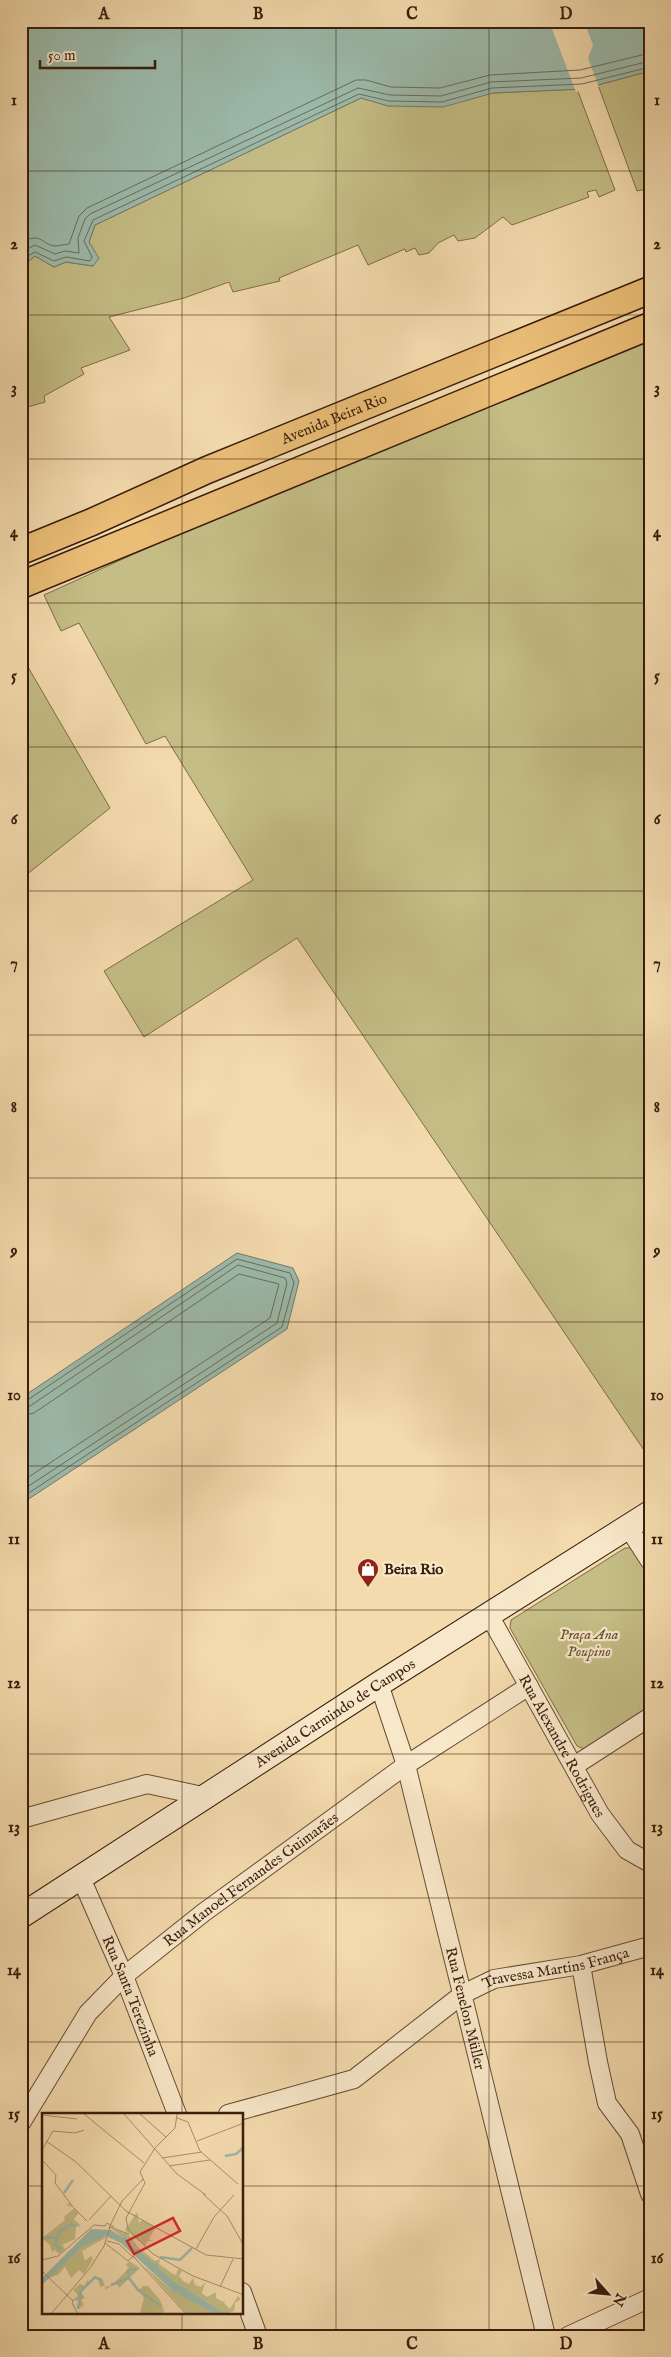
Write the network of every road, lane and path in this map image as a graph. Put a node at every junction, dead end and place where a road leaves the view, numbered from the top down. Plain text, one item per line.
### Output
1 (650, 290) edge
2 (650, 326) edge
3 (92, 522) junction
4 (21, 551) edge
5 (50, 572) junction
6 (21, 585) edge
7 (650, 1513) edge
8 (628, 1527) junction
9 (650, 1562) edge
10 (489, 1615) junction
11 (379, 1684) junction
12 (529, 1686) junction
13 (650, 1717) edge
14 (406, 1765) junction
15 (574, 1766) junction
16 (207, 1797) junction
17 (21, 1819) edge
18 (650, 1863) edge
19 (81, 1878) junction
20 (21, 1916) edge
21 (650, 1946) edge
22 (581, 1965) junction
23 (124, 1976) junction
24 (463, 1994) junction
25 (177, 2113) edge
26 (232, 2113) edge
27 (21, 2123) edge
28 (650, 2194) edge
29 (244, 2298) edge
30 (650, 2298) edge
31 (258, 2336) edge
32 (546, 2336) edge
33 (568, 2336) edge

1 - 3 main road, Avenida Beira Rio
2 - 5 main road
3 - 4 main road, Avenida Beira Rio
3 - 5 main road
5 - 6 main road
7 - 8 main road, Avenida Carmindo de Campos
8 - 9 street
8 - 10 main road, Avenida Carmindo de Campos
10 - 11 main road, Avenida Carmindo de Campos
10 - 12 street, Rua Alexandre Rodrigues
11 - 14 street, Rua Fenelon Müller
11 - 16 main road, Avenida Carmindo de Campos
12 - 14 street, Rua Manoel Fernandes Guimarães
12 - 15 street, Rua Alexandre Rodrigues
13 - 15 street
14 - 23 street, Rua Manoel Fernandes Guimarães
14 - 24 street, Rua Fenelon Müller
15 - 18 street, Rua Alexandre Rodrigues
16 - 17 street
16 - 19 main road, Avenida Carmindo de Campos
19 - 20 main road, Avenida Carmindo de Campos
19 - 23 street, Rua Santa Terezinha
21 - 22 street, Travessa Martins França
22 - 24 street, Travessa Martins França
22 - 28 street
23 - 25 street, Rua Santa Terezinha
23 - 27 street, Rua Manoel Fernandes Guimarães
24 - 26 street, Travessa Martins França
24 - 32 street, Rua Fenelon Müller
29 - 31 street
30 - 33 street

